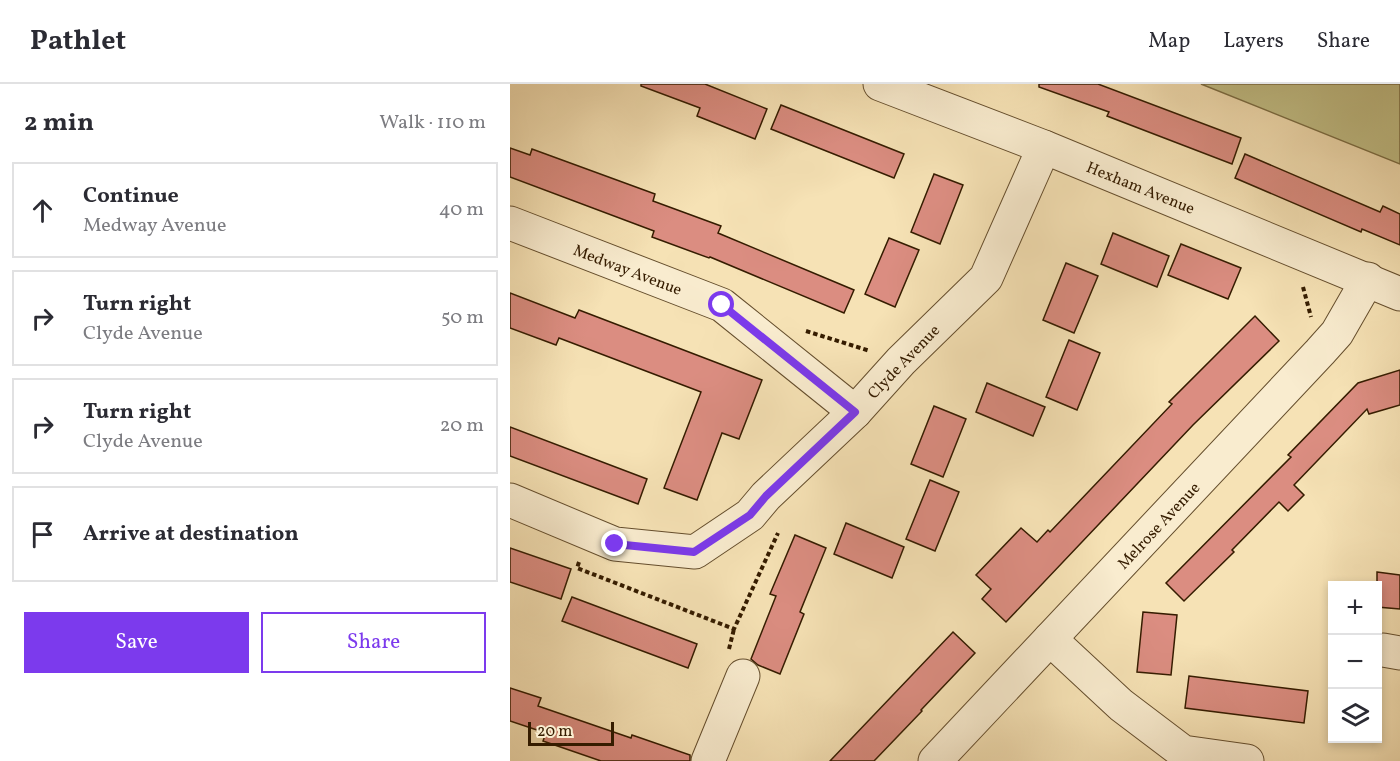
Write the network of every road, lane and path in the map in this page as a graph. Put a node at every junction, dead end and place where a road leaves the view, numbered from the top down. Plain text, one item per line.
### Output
1 (880, 84) edge
2 (1044, 147) junction
3 (510, 223) edge
4 (1292, 249) junction
5 (1368, 279) junction
6 (1400, 294) edge
7 (800, 330) dead end
8 (1320, 352) junction
9 (901, 361) junction
10 (855, 412) junction
11 (510, 500) edge
12 (1050, 639) junction
13 (743, 676) dead end
14 (708, 761) edge
15 (934, 761) edge
16 (1246, 761) edge

1 - 2 street, Hexham Avenue
2 - 4 street, Hexham Avenue
2 - 9 street, Clyde Avenue
3 - 10 street, Medway Avenue
4 - 5 street, Hexham Avenue
4 - 8 path
5 - 6 street, Hexham Avenue
5 - 8 street, Melrose Avenue
7 - 9 path
8 - 12 street, Melrose Avenue
9 - 10 street, Clyde Avenue
10 - 11 street, Clyde Avenue
12 - 15 street, Melrose Avenue
12 - 16 street
13 - 14 street

